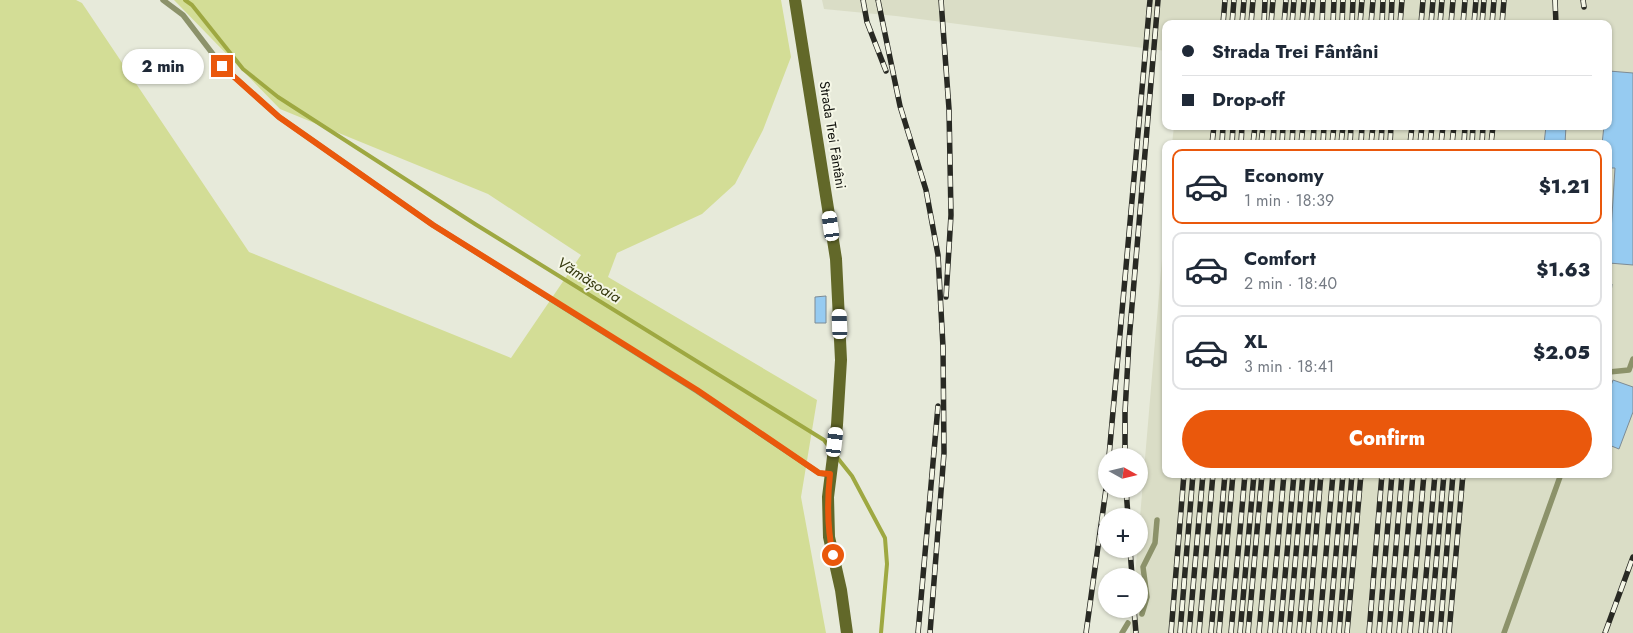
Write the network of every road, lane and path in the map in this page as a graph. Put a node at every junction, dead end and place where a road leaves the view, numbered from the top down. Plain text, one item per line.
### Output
1 (163, 0) edge
2 (795, 0) edge
3 (1633, 359) edge
4 (1612, 372) edge
5 (831, 471) junction
6 (1560, 478) edge
7 (1157, 520) dead end
8 (1144, 568) edge
9 (1128, 623) dead end
10 (847, 633) edge
11 (1122, 633) edge
12 (1504, 633) edge

1 - 5 lane
2 - 5 main road, Strada Trei Fântâni
3 - 4 lane
5 - 10 main road, Strada Trei Fântâni
6 - 12 lane
7 - 8 lane
9 - 11 lane

